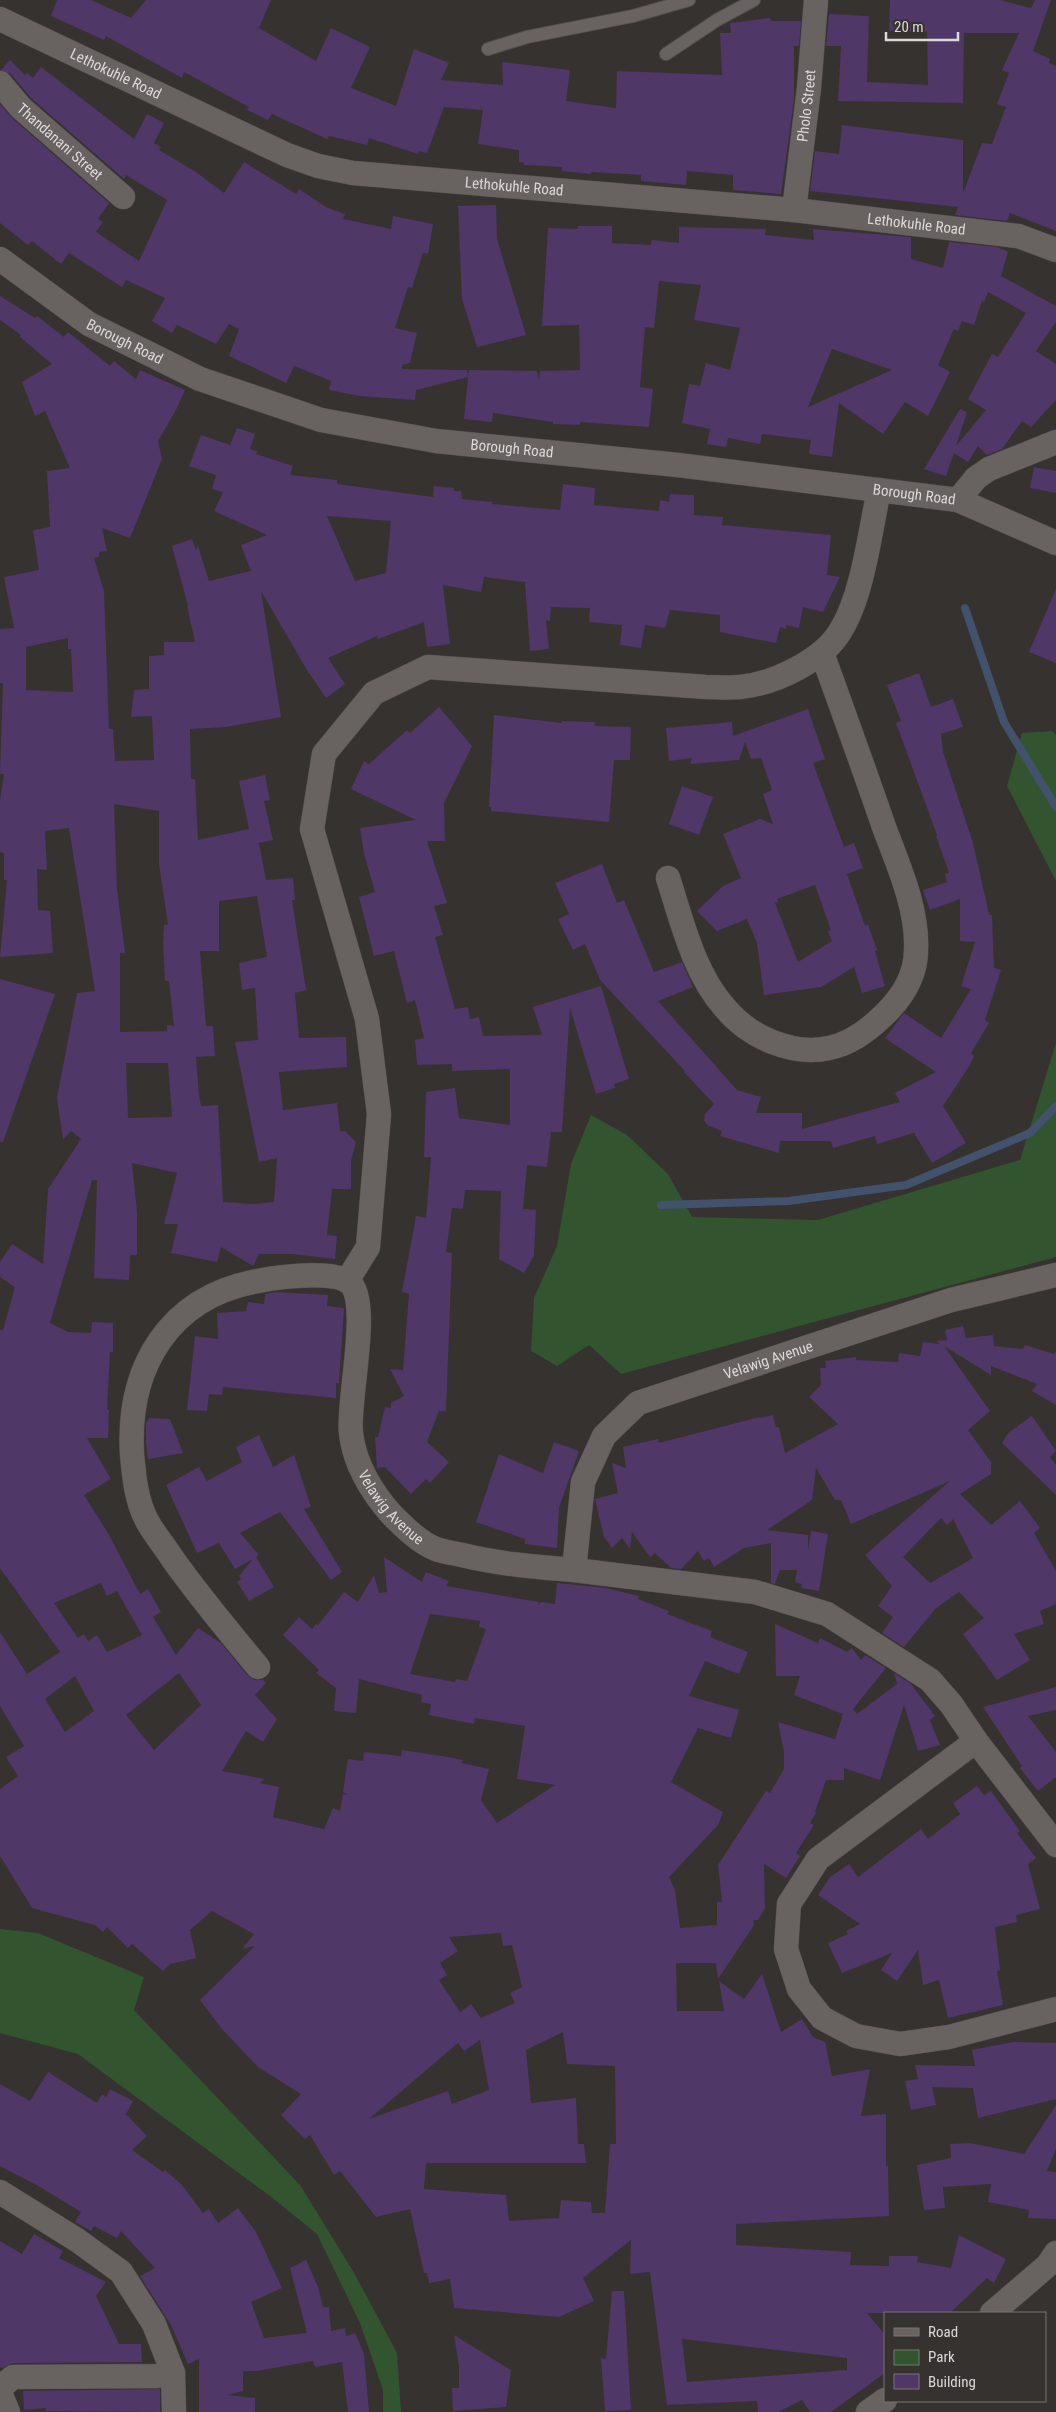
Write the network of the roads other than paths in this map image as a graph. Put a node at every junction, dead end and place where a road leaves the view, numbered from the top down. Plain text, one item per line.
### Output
1 (689, 0) edge
2 (754, 0) edge
3 (816, 0) edge
4 (0, 19) edge
5 (488, 49) dead end
6 (666, 54) dead end
7 (0, 83) edge
8 (123, 198) dead end
9 (794, 210) junction
10 (1056, 250) edge
11 (0, 259) edge
12 (1056, 442) edge
13 (879, 490) junction
14 (958, 500) junction
15 (1056, 543) edge
16 (822, 653) junction
17 (668, 878) dead end
18 (1056, 1275) edge
19 (347, 1281) junction
20 (574, 1570) junction
21 (258, 1667) dead end
22 (976, 1741) junction
23 (1056, 1845) edge
24 (1056, 2009) edge
25 (0, 2192) edge
26 (1056, 2253) edge
27 (993, 2312) edge
28 (173, 2373) junction
29 (0, 2388) edge
30 (0, 2393) edge
31 (884, 2401) edge
32 (8, 2412) edge
33 (174, 2412) edge
34 (868, 2412) edge

1 - 5 lane
2 - 6 lane
3 - 9 street, Pholo Street
4 - 9 street, Lethokuhle Road
7 - 8 street, Thandanani Street
9 - 10 street, Lethokuhle Road
11 - 13 street, Borough Road
12 - 14 street
13 - 14 street, Borough Road
13 - 16 street
14 - 15 street, Borough Road
16 - 17 street
16 - 19 street
18 - 20 street, Velawig Avenue
19 - 20 street, Velawig Avenue
19 - 21 street
20 - 22 street
22 - 23 street
22 - 24 street
25 - 28 street
26 - 27 street
28 - 29 street
28 - 33 street
30 - 32 street
31 - 34 street

